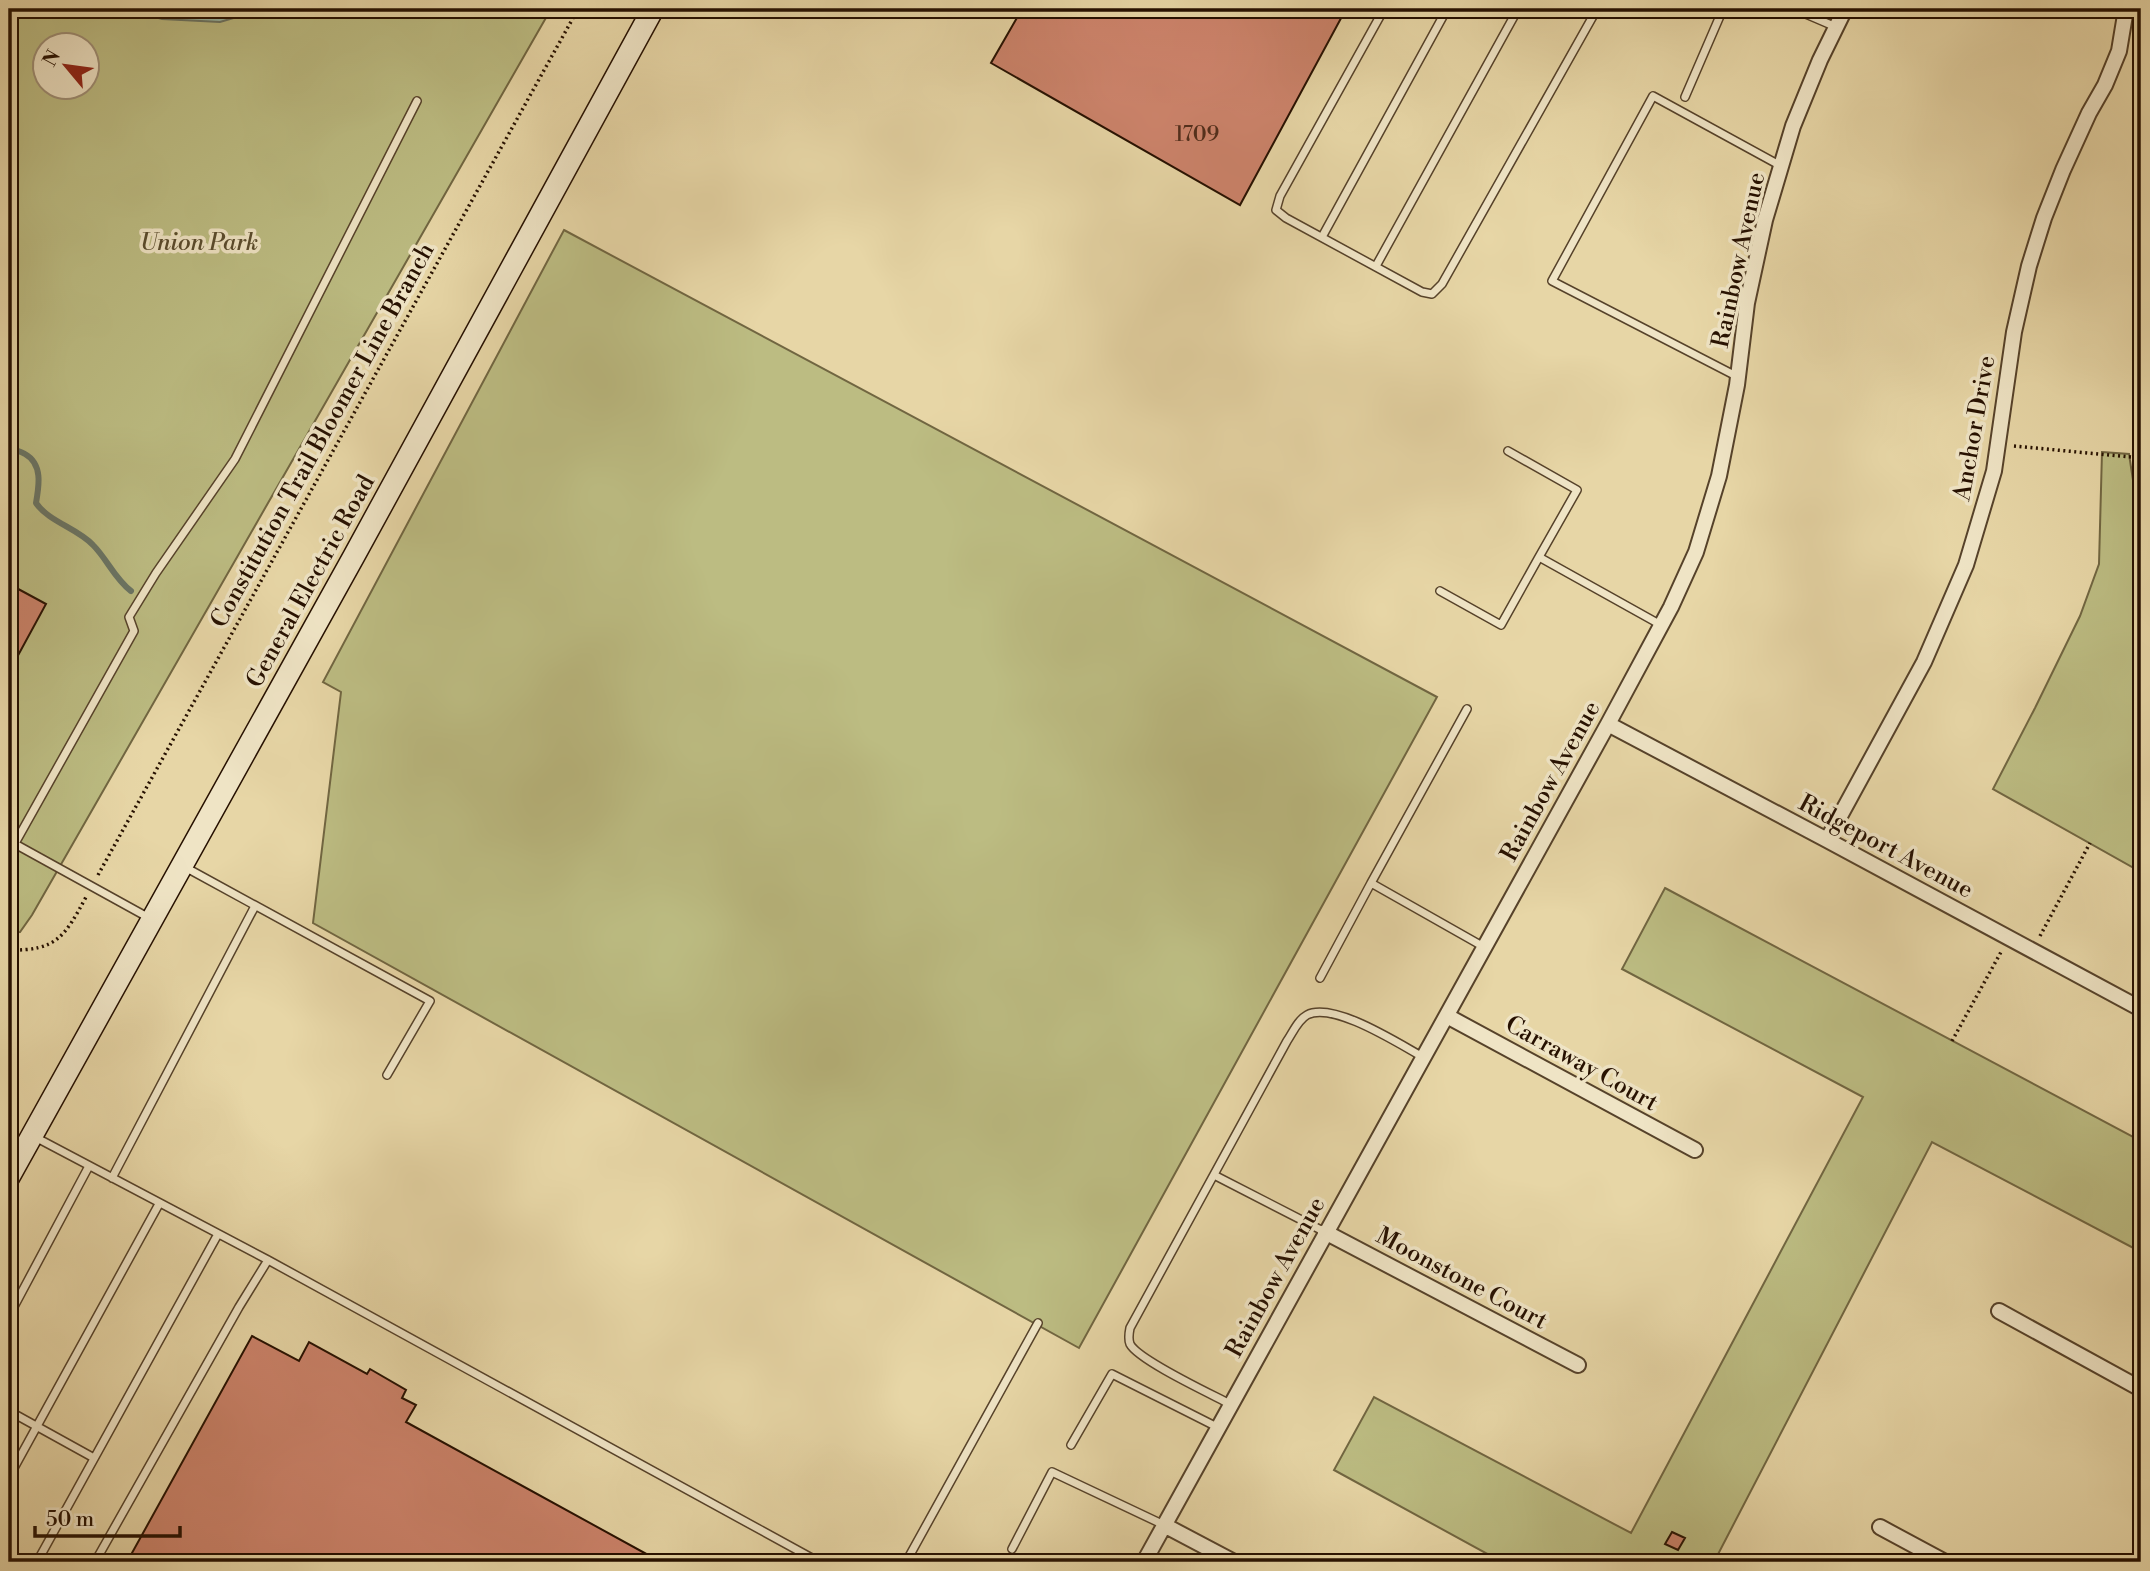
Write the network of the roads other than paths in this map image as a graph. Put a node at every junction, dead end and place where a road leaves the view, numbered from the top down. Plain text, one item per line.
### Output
1 (653, 9) edge
2 (1384, 9) edge
3 (1447, 9) edge
4 (1518, 9) edge
5 (1597, 9) edge
6 (1723, 9) edge
7 (1794, 9) edge
8 (1845, 9) edge
9 (2126, 9) edge
10 (1836, 27) junction
11 (1685, 97) dead end
12 (417, 101) dead end
13 (1781, 166) junction
14 (1322, 237) junction
15 (1376, 266) junction
16 (1738, 377) junction
17 (1508, 451) dead end
18 (1539, 557) junction
19 (1440, 591) dead end
20 (1661, 625) junction
21 (1467, 709) dead end
22 (1608, 724) junction
23 (1827, 840) junction
24 (15, 844) junction
25 (9, 854) edge
26 (182, 866) junction
27 (1371, 883) junction
28 (255, 906) junction
29 (151, 920) junction
30 (1485, 947) junction
31 (1320, 978) dead end
32 (2141, 1009) edge
33 (1447, 1016) junction
34 (1424, 1057) junction
35 (387, 1074) dead end
36 (32, 1135) junction
37 (1695, 1150) dead end
38 (89, 1166) junction
39 (1214, 1174) junction
40 (9, 1177) edge
41 (112, 1178) junction
42 (159, 1204) junction
43 (1325, 1232) junction
44 (218, 1234) junction
45 (268, 1260) junction
46 (1999, 1311) dead end
47 (9, 1316) edge
48 (1038, 1323) dead end
49 (1578, 1365) dead end
50 (2141, 1389) edge
51 (1230, 1405) junction
52 (9, 1411) edge
53 (37, 1427) junction
54 (1217, 1427) junction
55 (1071, 1445) dead end
56 (94, 1458) junction
57 (9, 1477) edge
58 (1164, 1525) junction
59 (1880, 1527) dead end
60 (1012, 1549) dead end
61 (37, 1562) edge
62 (94, 1562) edge
63 (819, 1562) edge
64 (906, 1562) edge
65 (1144, 1562) edge
66 (1234, 1562) edge
67 (1945, 1562) edge

1 - 26 main road, General Electric Road
2 - 14 lane
3 - 14 lane
4 - 15 lane
5 - 15 lane
6 - 11 lane
7 - 10 lane
8 - 10 street, Rainbow Avenue
9 - 23 street, Anchor Drive
10 - 13 street, Rainbow Avenue
12 - 24 lane
13 - 16 street, Rainbow Avenue
13 - 16 lane
14 - 15 lane
16 - 20 street, Rainbow Avenue
17 - 18 lane
18 - 19 lane
18 - 20 lane
20 - 22 street, Rainbow Avenue
21 - 27 lane
22 - 23 street, Ridgeport Avenue
22 - 30 street, Rainbow Avenue
23 - 32 street, Ridgeport Avenue
24 - 25 lane
24 - 29 lane
26 - 28 lane
26 - 29 main road, General Electric Road
27 - 30 lane
27 - 31 lane
28 - 35 lane
28 - 41 lane
29 - 36 main road, General Electric Road
30 - 33 street, Rainbow Avenue
33 - 34 street, Rainbow Avenue
33 - 37 street, Carraway Court
34 - 39 lane
34 - 43 street, Rainbow Avenue
36 - 38 lane
36 - 40 main road, General Electric Road
38 - 41 lane
38 - 47 lane
39 - 43 lane
39 - 51 lane
41 - 42 lane
42 - 44 lane
42 - 53 lane
43 - 49 street, Moonstone Court
43 - 51 street, Rainbow Avenue
44 - 45 lane
44 - 56 lane
45 - 62 lane
45 - 63 lane
46 - 50 street
48 - 64 lane
51 - 54 street, Rainbow Avenue
52 - 53 lane
53 - 56 lane
53 - 57 lane
54 - 55 lane
54 - 58 street, Rainbow Avenue
56 - 61 lane
58 - 60 lane
58 - 65 street, Rainbow Avenue
58 - 66 street
59 - 67 street

